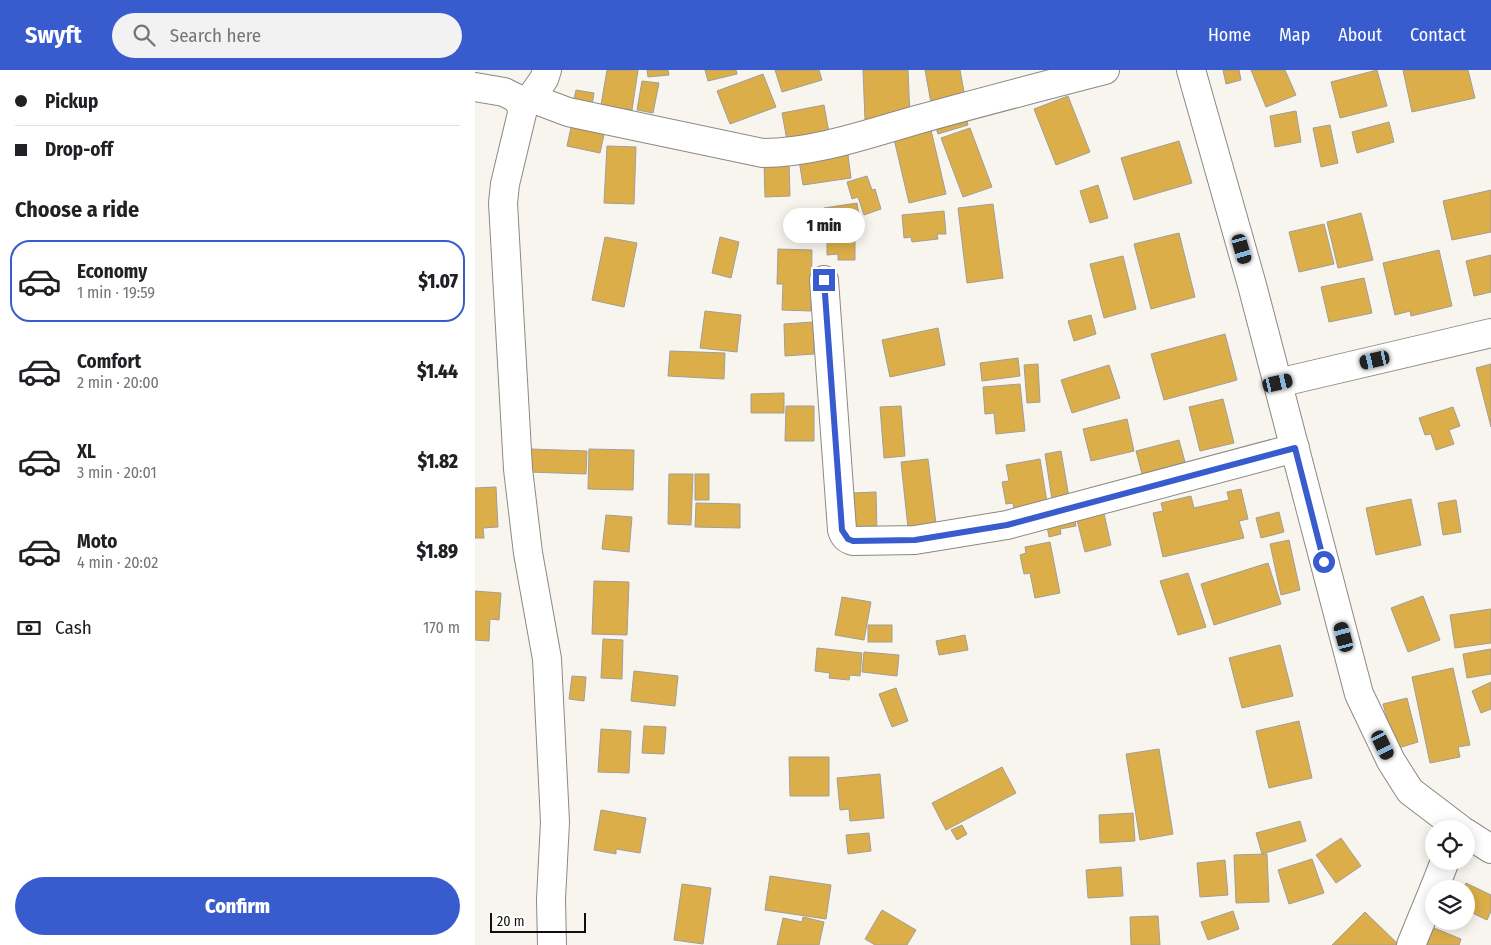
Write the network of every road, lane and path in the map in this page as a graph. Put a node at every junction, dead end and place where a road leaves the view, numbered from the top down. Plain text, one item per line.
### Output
1 (547, 70) edge
2 (1105, 70) edge
3 (1191, 70) edge
4 (475, 87) edge
5 (527, 104) junction
6 (824, 280) dead end
7 (1491, 333) edge
8 (1278, 383) junction
9 (1295, 448) junction
10 (1448, 820) edge
11 (1475, 839) edge
12 (1491, 849) edge
13 (1425, 911) edge
14 (552, 945) edge
15 (1411, 945) edge

1 - 5 street
2 - 5 street
3 - 8 street
4 - 5 street
5 - 14 street
6 - 9 street
7 - 8 street
8 - 9 street
9 - 10 street
11 - 12 street
13 - 15 street

